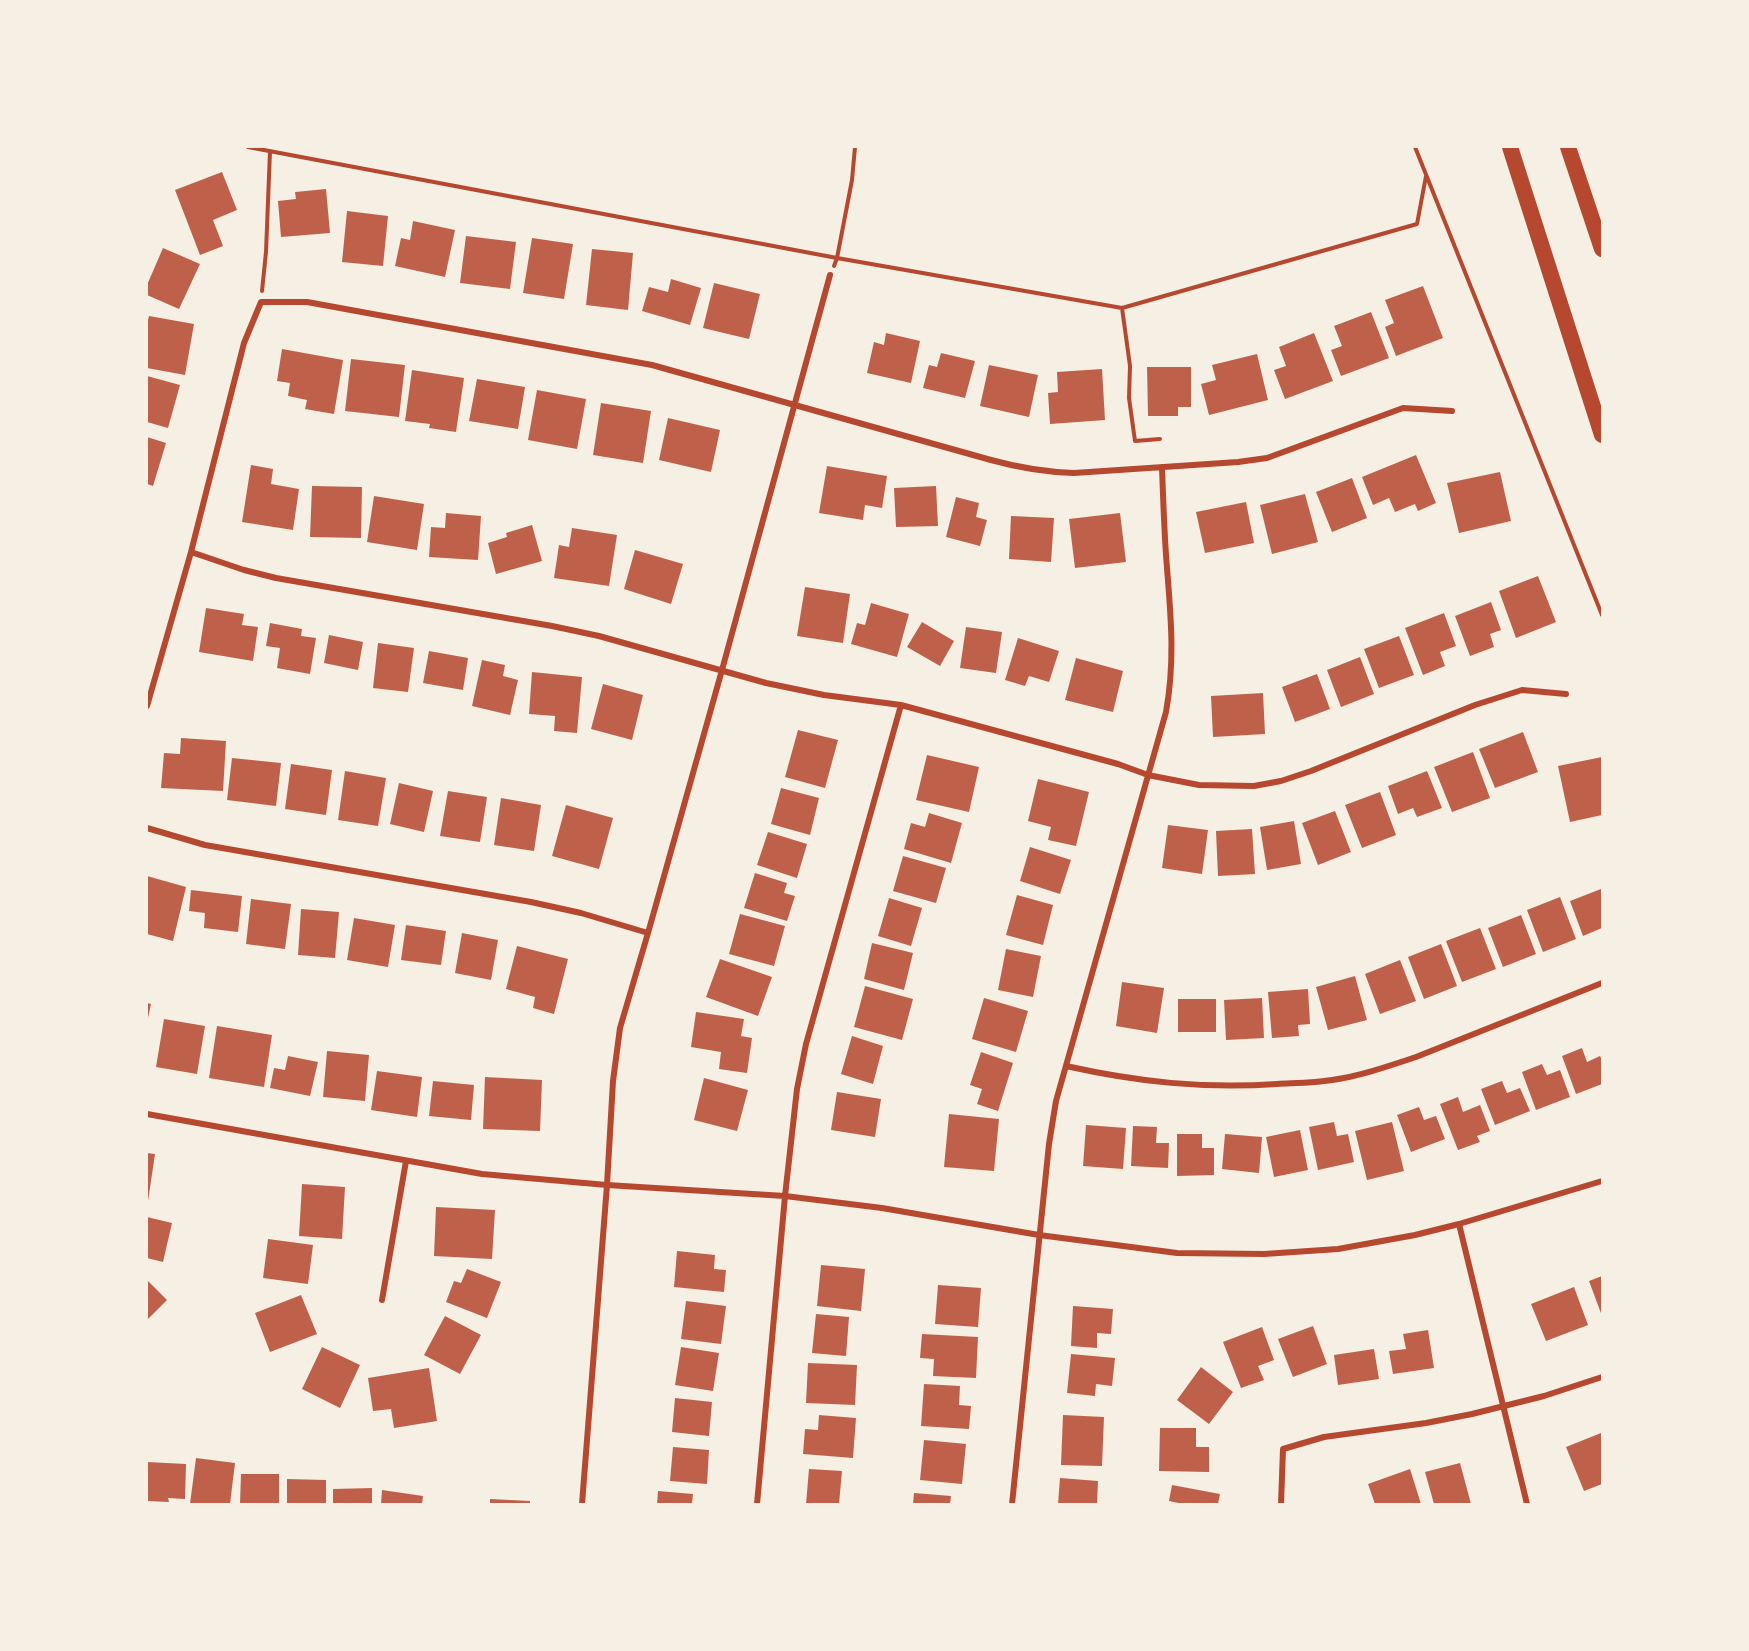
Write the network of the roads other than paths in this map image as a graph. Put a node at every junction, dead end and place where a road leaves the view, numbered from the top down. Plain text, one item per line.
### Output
1 (1510, 147) edge
2 (1568, 147) edge
3 (1602, 249) edge
4 (830, 275) road end
5 (796, 404) junction
6 (1452, 411) dead end
7 (1602, 435) edge
8 (1162, 467) junction
9 (191, 552) junction
10 (722, 670) junction
11 (1566, 694) dead end
12 (901, 705) junction
13 (147, 706) edge
14 (1148, 775) junction
15 (147, 828) edge
16 (648, 933) junction
17 (1602, 982) edge
18 (1066, 1066) junction
19 (147, 1114) edge
20 (406, 1161) junction
21 (1602, 1181) edge
22 (607, 1185) junction
23 (785, 1196) junction
24 (1459, 1224) junction
25 (1039, 1235) junction
26 (382, 1300) dead end
27 (1602, 1377) edge
28 (1503, 1406) junction
29 (582, 1504) edge
30 (757, 1504) edge
31 (1012, 1504) edge
32 (1281, 1504) edge
33 (1527, 1504) edge

1 - 7 highway
2 - 3 highway
4 - 5 street
5 - 8 street
5 - 9 street
5 - 10 street
6 - 8 street
8 - 14 street
9 - 10 street
9 - 13 street
10 - 12 street
10 - 16 street
11 - 14 street
12 - 14 street
12 - 23 street
14 - 18 street
15 - 16 street
16 - 22 street
17 - 18 street
18 - 25 street
19 - 20 street
20 - 22 street
20 - 26 street
21 - 24 street
22 - 23 street
22 - 29 street
23 - 25 street
23 - 30 street
24 - 25 street
24 - 28 street
25 - 31 street
27 - 28 street
28 - 32 street
28 - 33 street

